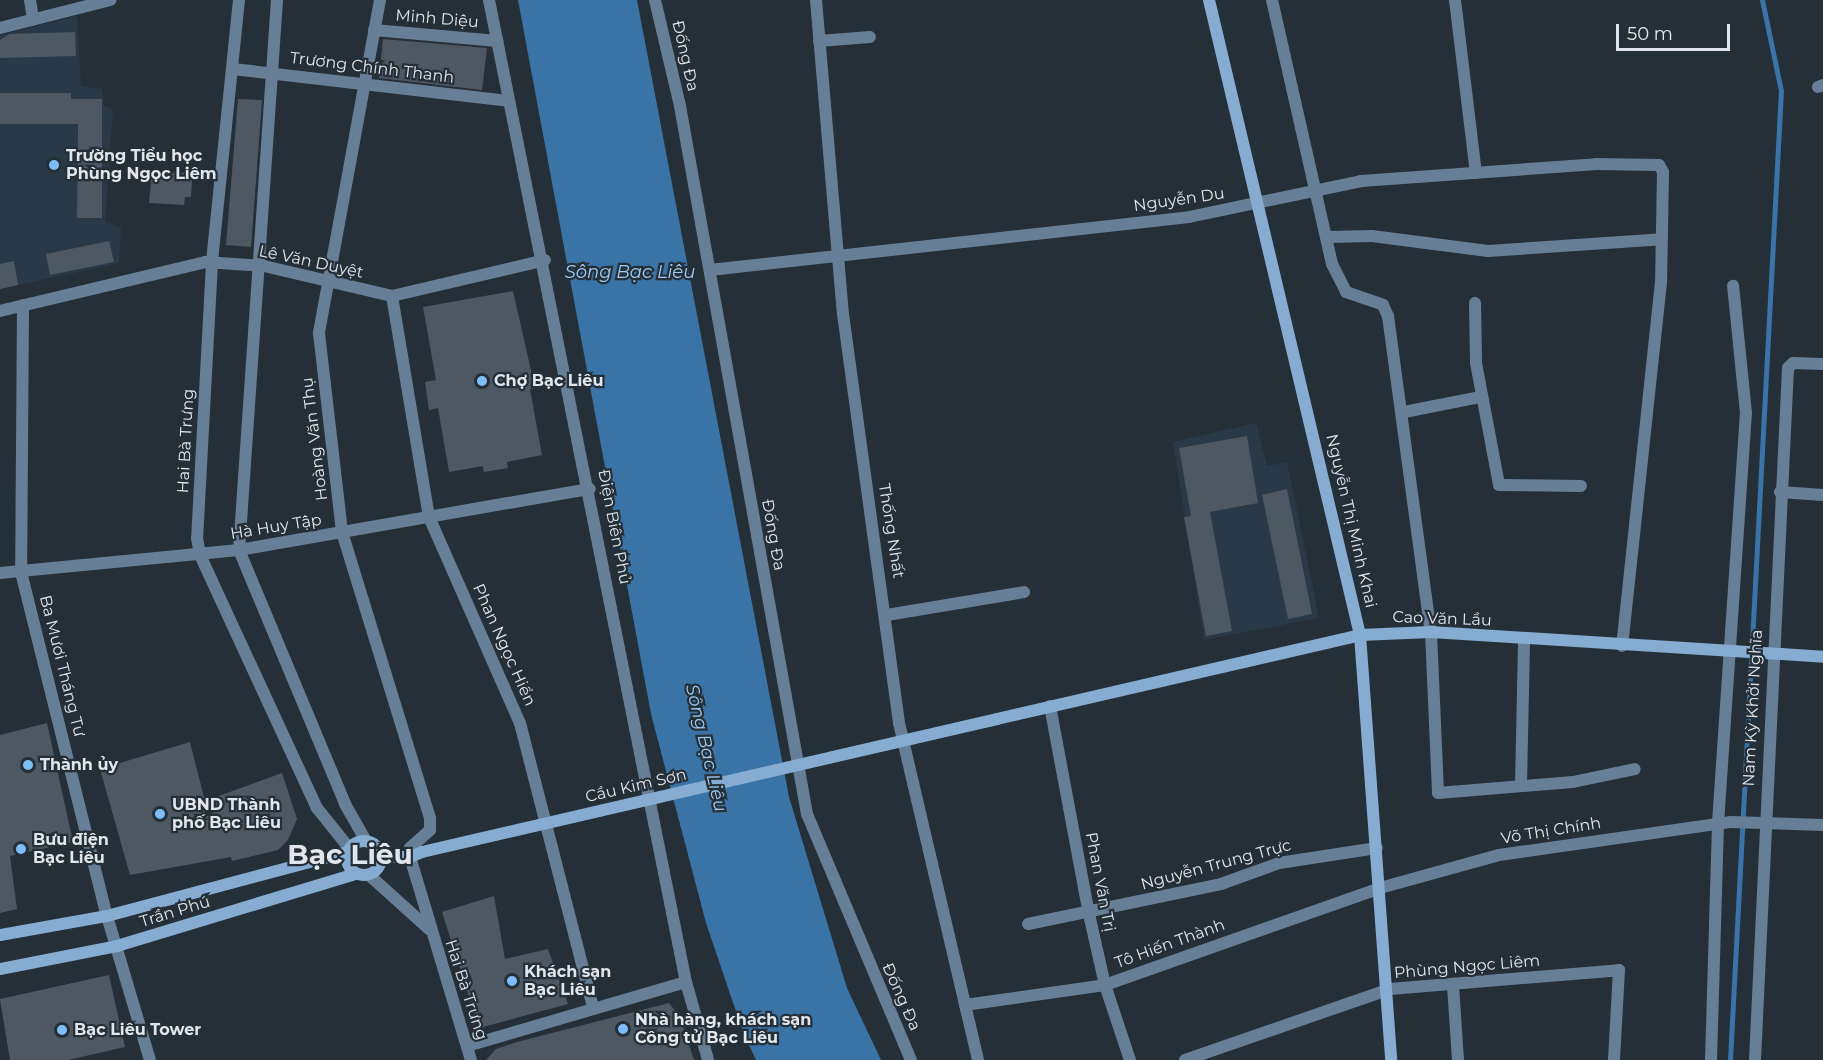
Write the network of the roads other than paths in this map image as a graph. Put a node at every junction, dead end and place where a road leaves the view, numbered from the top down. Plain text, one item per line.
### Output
1 (30, 0) edge
2 (111, 0) edge
3 (239, 0) edge
4 (277, 0) edge
5 (380, 0) edge
6 (489, 0) edge
7 (655, 0) edge
8 (816, 0) edge
9 (1209, 0) edge
10 (1272, 0) edge
11 (1455, 0) edge
12 (33, 20) junction
13 (0, 28) edge
14 (374, 30) junction
15 (870, 37) dead end
16 (498, 41) junction
17 (819, 41) junction
18 (233, 69) junction
19 (273, 73) junction
20 (365, 85) junction
21 (508, 101) junction
22 (1476, 174) junction
23 (1318, 187) junction
24 (1260, 205) junction
25 (1328, 237) junction
26 (1662, 238) junction
27 (839, 257) junction
28 (545, 260) junction
29 (212, 263) junction
30 (258, 266) junction
31 (710, 270) junction
32 (331, 281) junction
33 (1733, 286) dead end
34 (392, 296) junction
35 (1475, 303) dead end
36 (23, 305) junction
37 (0, 311) edge
38 (1823, 364) edge
39 (1480, 397) junction
40 (1404, 412) junction
41 (1581, 486) dead end
42 (590, 489) junction
43 (1780, 492) junction
44 (1823, 495) edge
45 (429, 517) junction
46 (342, 532) junction
47 (239, 550) junction
48 (200, 555) junction
49 (21, 572) junction
50 (0, 573) edge
51 (1024, 592) dead end
52 (887, 615) junction
53 (1431, 632) junction
54 (1360, 635) junction
55 (1524, 639) junction
56 (1622, 646) junction
57 (1738, 652) junction
58 (1770, 654) junction
59 (1823, 657) edge
60 (1050, 706) junction
61 (997, 719) joint
62 (1635, 769) dead end
63 (1521, 786) junction
64 (1764, 822) junction
65 (1724, 823) junction
66 (1823, 825) edge
67 (366, 841) junction
68 (1377, 848) junction
69 (348, 850) junction
70 (381, 857) junction
71 (410, 857) junction
72 (356, 874) junction
73 (369, 875) junction
74 (1380, 888) junction
75 (1089, 914) junction
76 (107, 916) junction
77 (1028, 924) dead end
78 (430, 930) junction
79 (0, 935) edge
80 (117, 946) junction
81 (0, 969) edge
82 (686, 982) junction
83 (1105, 985) junction
84 (1453, 985) junction
85 (1390, 989) junction
86 (964, 1005) junction
87 (593, 1007) junction
88 (467, 1046) junction
89 (150, 1060) edge
90 (471, 1060) edge
91 (708, 1060) edge
92 (911, 1060) edge
93 (978, 1060) edge
94 (1130, 1060) edge
95 (1185, 1060) edge
96 (1391, 1060) edge
97 (1458, 1060) edge
98 (1614, 1060) edge
99 (1710, 1060) edge
100 (1755, 1060) edge

1 - 12 street
2 - 12 street
3 - 18 street, Hai Bà Trưng
4 - 19 street
5 - 14 street, Hoàng Văn Thụ
6 - 16 street, Điện Biên Phủ
7 - 31 street, Đống Đa
8 - 17 street, Thống Nhất
9 - 24 main road, Nguyễn Thị Minh Khai
10 - 23 street
11 - 22 street
12 - 13 street
14 - 16 street, Minh Diệu
14 - 20 street, Hoàng Văn Thụ
15 - 17 street
16 - 21 street, Điện Biên Phủ
17 - 27 street, Thống Nhất
18 - 19 street, Trương Chính Thanh
18 - 29 street, Hai Bà Trưng
19 - 20 street, Trương Chính Thanh
19 - 30 street
20 - 21 street, Trương Chính Thanh
20 - 32 street, Hoàng Văn Thụ
21 - 28 street, Điện Biên Phủ
22 - 23 street, Nguyễn Du
22 - 26 street, Nguyễn Du
23 - 24 street, Nguyễn Du
23 - 25 street
24 - 27 street, Nguyễn Du
24 - 54 main road, Nguyễn Thị Minh Khai
25 - 26 street
25 - 40 street
26 - 56 street
27 - 31 street, Nguyễn Du
27 - 52 street, Thống Nhất
28 - 34 street, Lê Văn Duyệt
28 - 42 street, Điện Biên Phủ
29 - 30 street, Lê Văn Duyệt
29 - 36 street, Lê Văn Duyệt
29 - 48 street, Hai Bà Trưng
30 - 32 street, Lê Văn Duyệt
30 - 47 street
31 - 92 street, Đống Đa
32 - 34 street, Lê Văn Duyệt
32 - 46 street, Hoàng Văn Thụ
33 - 57 street
34 - 45 street, Phan Ngọc Hiển
35 - 39 street
36 - 37 street, Lê Văn Duyệt
36 - 49 street, Ba Mươi Tháng Tư
38 - 43 street, Nam Kỳ Khởi Nghĩa
39 - 40 street
39 - 41 street
40 - 53 street
42 - 45 street, Hà Huy Tập
42 - 82 street, Điện Biên Phủ
43 - 44 street
43 - 58 street, Nam Kỳ Khởi Nghĩa
45 - 46 street, Hà Huy Tập
45 - 87 street, Phan Ngọc Hiển
46 - 47 street, Hà Huy Tập
46 - 71 street, Hoàng Văn Thụ
47 - 48 street, Hà Huy Tập
47 - 67 street
48 - 49 street, Hà Huy Tập
48 - 69 street, Hai Bà Trưng
49 - 50 street, Hà Huy Tập
49 - 76 street, Ba Mươi Tháng Tư
51 - 52 street
52 - 86 street, Thống Nhất
53 - 54 main road, Cao Văn Lầu
53 - 55 main road, Cao Văn Lầu
53 - 63 street
54 - 60 main road, Cao Văn Lầu
54 - 68 main road, Nguyễn Thị Minh Khai
55 - 56 main road, Cao Văn Lầu
55 - 63 street
56 - 57 main road, Cao Văn Lầu
57 - 58 main road, Cao Văn Lầu
57 - 65 street
58 - 59 main road, Cao Văn Lầu
58 - 64 street, Nam Kỳ Khởi Nghĩa
60 - 61 main road, Cao Văn Lầu
60 - 75 street, Phan Văn Trị
61 - 71 main road, Cầu Kim Sơn, bridge
62 - 63 street
64 - 65 street, Võ Thị Chính
64 - 66 street
64 - 100 street, Nam Kỳ Khởi Nghĩa
65 - 74 street, Võ Thị Chính
65 - 99 street
67 - 69 main road
67 - 70 main road
68 - 74 main road, Nguyễn Thị Minh Khai
68 - 75 street, Nguyễn Trung Trực
69 - 72 main road
69 - 76 main road, Trần Phú
70 - 71 main road
70 - 73 main road
71 - 78 street, Hai Bà Trưng
72 - 73 main road
72 - 80 main road, Trần Phú
73 - 78 street, Hai Bà Trưng
74 - 83 street, Tô Hiến Thành
74 - 85 main road, Nguyễn Thị Minh Khai
75 - 77 street, Nguyễn Trung Trực
75 - 83 street, Phan Văn Trị
76 - 79 main road, Trần Phú
76 - 80 street, Ba Mươi Tháng Tư
78 - 88 street, Hai Bà Trưng
80 - 81 main road, Trần Phú
80 - 89 street, Ba Mươi Tháng Tư
82 - 87 street
82 - 91 street, Điện Biên Phủ
83 - 86 street, Tô Hiến Thành
83 - 94 street, Phan Văn Trị
84 - 85 street, Phùng Ngọc Liêm
84 - 97 street
84 - 98 street, Phùng Ngọc Liêm
85 - 95 street, Phùng Ngọc Liêm
85 - 96 main road, Nguyễn Thị Minh Khai
86 - 93 street, Thống Nhất
87 - 88 street
88 - 90 street, Hai Bà Trưng

